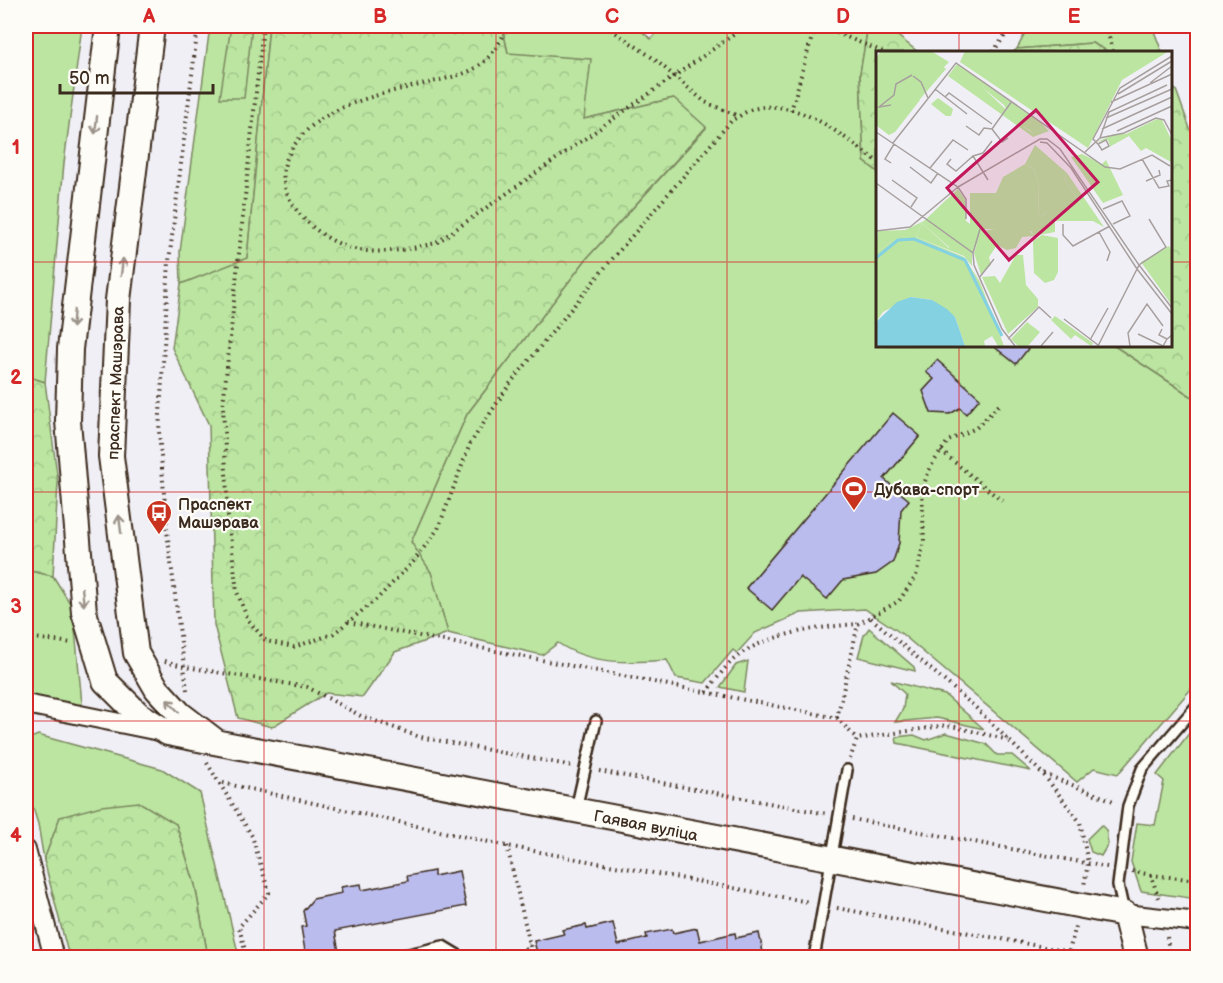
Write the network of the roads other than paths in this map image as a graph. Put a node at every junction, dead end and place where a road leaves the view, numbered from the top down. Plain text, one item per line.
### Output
1 (108, 26) edge
2 (152, 26) edge
3 (26, 704) edge
4 (1197, 704) edge
5 (596, 721) dead end
6 (182, 730) junction
7 (219, 743) joint
8 (847, 770) road end
9 (576, 811) junction
10 (26, 850) edge
11 (830, 860) junction
12 (1125, 914) junction
13 (1197, 922) edge
14 (400, 956) dead end
15 (54, 957) edge
16 (463, 957) edge
17 (814, 957) edge
18 (1136, 957) edge

1 -> 6 main road, праспект Машэрава
6 -> 2 main road, праспект Машэрава
3 - 6 street
4 - 12 lane
5 - 9 lane
6 - 7 main road, праспект Машэрава
7 - 9 main road, Гаявая вуліца
8 - 11 lane
9 - 11 main road, Гаявая вуліца
10 - 15 street
11 - 12 main road, Гаявая вуліца
11 - 17 lane
12 - 13 street, Гаявая вуліца
12 - 18 main road
14 - 16 lane

